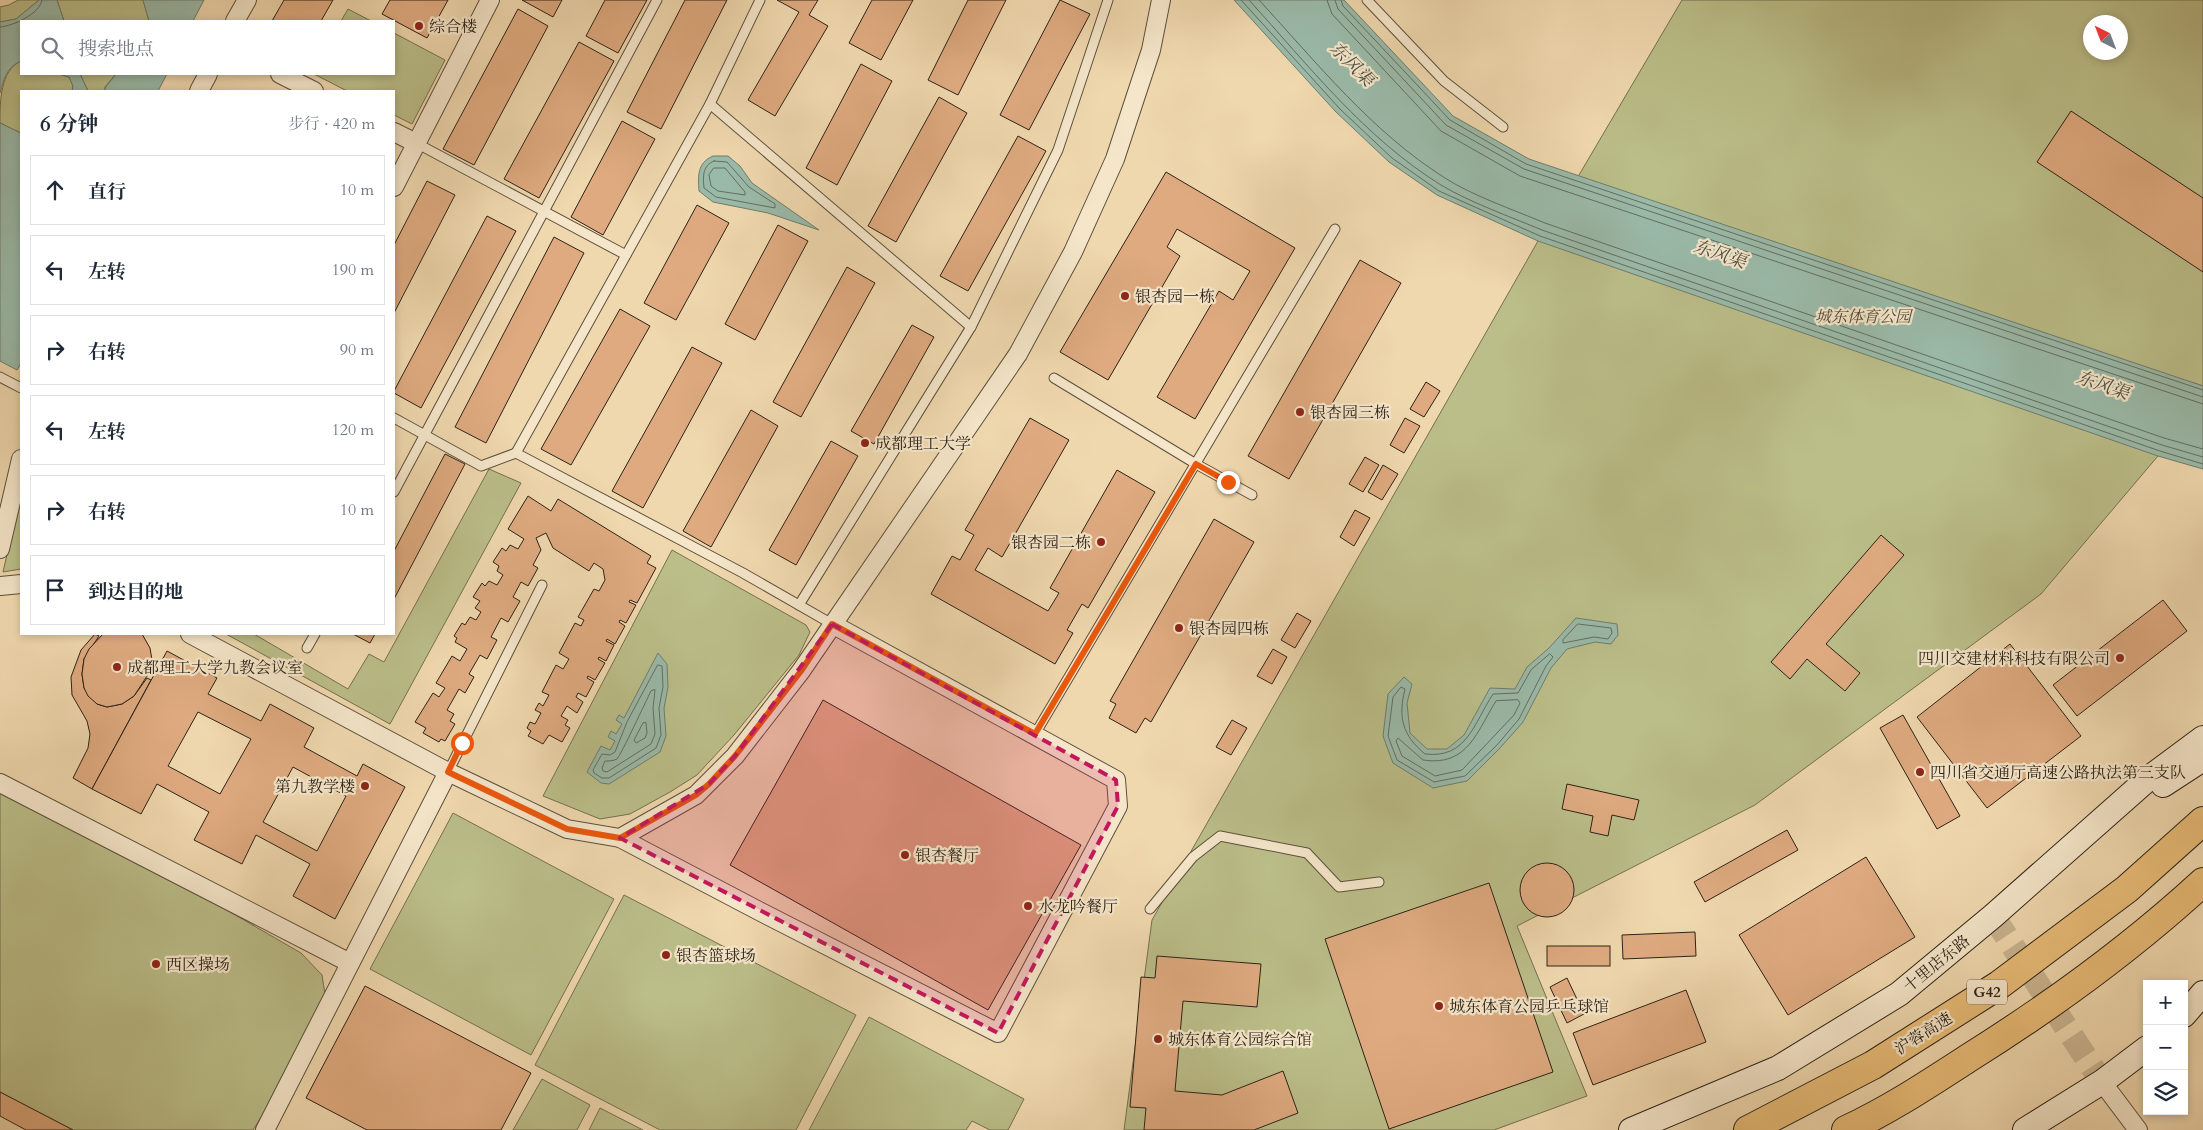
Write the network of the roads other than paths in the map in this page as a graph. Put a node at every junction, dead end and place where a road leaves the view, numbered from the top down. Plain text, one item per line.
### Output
1 (247, 0) edge
2 (490, 0) edge
3 (657, 0) edge
4 (760, 0) edge
5 (1108, 0) edge
6 (1161, 0) edge
7 (1367, 0) edge
8 (237, 20) edge
9 (207, 75) edge
10 (282, 75) edge
11 (199, 90) edge
12 (312, 90) edge
13 (710, 104) junction
14 (1503, 127) dead end
15 (395, 132) edge
16 (416, 143) junction
17 (395, 185) edge
18 (544, 212) junction
19 (1335, 229) dead end
20 (626, 255) junction
21 (970, 327) junction
22 (0, 377) edge
23 (1054, 378) dead end
24 (20, 387) edge
25 (395, 418) edge
26 (426, 434) junction
27 (516, 453) junction
28 (20, 463) edge
29 (1196, 464) junction
30 (395, 490) edge
31 (1252, 495) dead end
32 (0, 549) edge
33 (20, 584) edge
34 (542, 585) dead end
35 (0, 586) edge
36 (799, 605) junction
37 (832, 624) junction
38 (192, 635) edge
39 (314, 635) edge
40 (307, 648) dead end
41 (1035, 734) junction
42 (2203, 738) edge
43 (2203, 759) edge
44 (448, 772) junction
45 (0, 784) edge
46 (2203, 821) edge
47 (620, 838) junction
48 (2056, 858) junction
49 (1379, 882) dead end
50 (2203, 882) edge
51 (1150, 909) dead end
52 (350, 963) junction
53 (2203, 993) edge
54 (2203, 998) edge
55 (2188, 1011) edge
56 (2188, 1012) edge
57 (2143, 1051) edge
58 (1778, 1068) junction
59 (2102, 1082) junction
60 (266, 1130) edge
61 (1630, 1130) edge
62 (1671, 1130) edge
63 (1748, 1130) edge
64 (1846, 1130) edge
65 (2026, 1130) edge
66 (2138, 1130) edge

1 - 8 street
2 - 16 street
3 - 18 lane
4 - 13 lane
5 - 21 lane
6 - 37 street
7 - 14 lane
9 - 11 street
10 - 12 street
13 - 20 lane
13 - 21 lane
15 - 16 street
16 - 17 street
16 - 18 lane
18 - 20 lane
18 - 26 lane
19 - 29 lane
20 - 27 lane
21 - 36 lane
22 - 24 lane
23 - 29 lane
25 - 26 lane
26 - 27 lane
26 - 30 lane
27 - 36 lane
28 - 32 street
29 - 31 lane
29 - 41 lane
33 - 35 street
34 - 44 lane
36 - 37 lane
37 - 41 street
37 - 47 street
38 - 44 street
39 - 40 lane
41 - 47 street
42 - 48 street, 十里店东路
43 - 48 street
44 - 47 street
44 - 52 street
45 - 52 street
46 - 63 highway, 沪蓉高速 / G42
48 - 58 street, 十里店东路
49 - 51 lane
50 - 64 highway
52 - 60 street
53 - 55 street
54 - 56 street
57 - 59 street
58 - 61 street, 十里店东路
58 - 62 street
59 - 65 street
59 - 66 street

